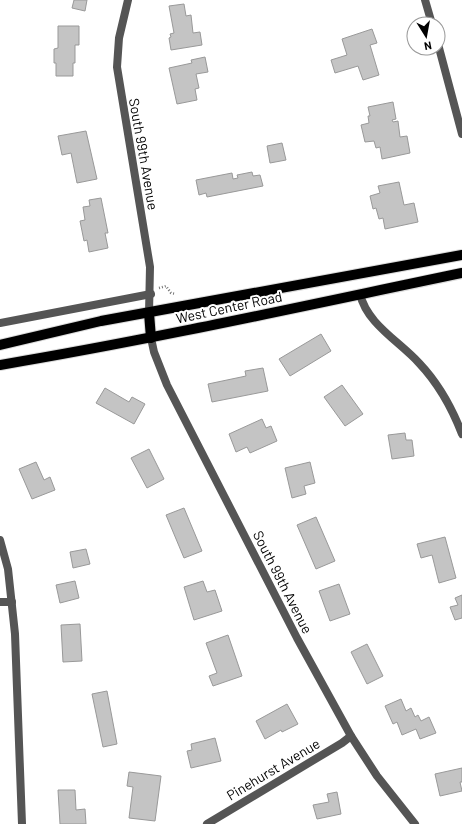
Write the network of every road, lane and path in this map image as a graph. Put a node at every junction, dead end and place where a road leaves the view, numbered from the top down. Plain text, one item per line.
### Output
1 (128, 0) edge
2 (425, 0) edge
3 (430, 16) edge
4 (441, 56) edge
5 (462, 134) edge
6 (462, 255) edge
7 (462, 273) edge
8 (151, 294) junction
9 (360, 294) junction
10 (149, 313) junction
11 (0, 323) edge
12 (151, 338) junction
13 (0, 344) edge
14 (0, 365) edge
15 (462, 434) edge
16 (0, 540) edge
17 (0, 602) edge
18 (12, 602) junction
19 (351, 736) junction
20 (22, 824) edge
21 (207, 824) edge
22 (415, 824) edge

1 - 8 street, South 99th Avenue
2 - 3 street
4 - 5 street
6 - 10 main road, West Center Road
7 - 9 main road, West Center Road
8 - 10 street, South 99th Avenue
8 - 11 street
9 - 12 main road, West Center Road
9 - 15 street
10 - 12 main road
10 - 13 main road, West Center Road
12 - 14 main road, West Center Road
12 - 19 street, South 99th Avenue
16 - 18 street
17 - 18 street
18 - 20 street
19 - 21 street, Pinehurst Avenue
19 - 22 street, South 99th Avenue

